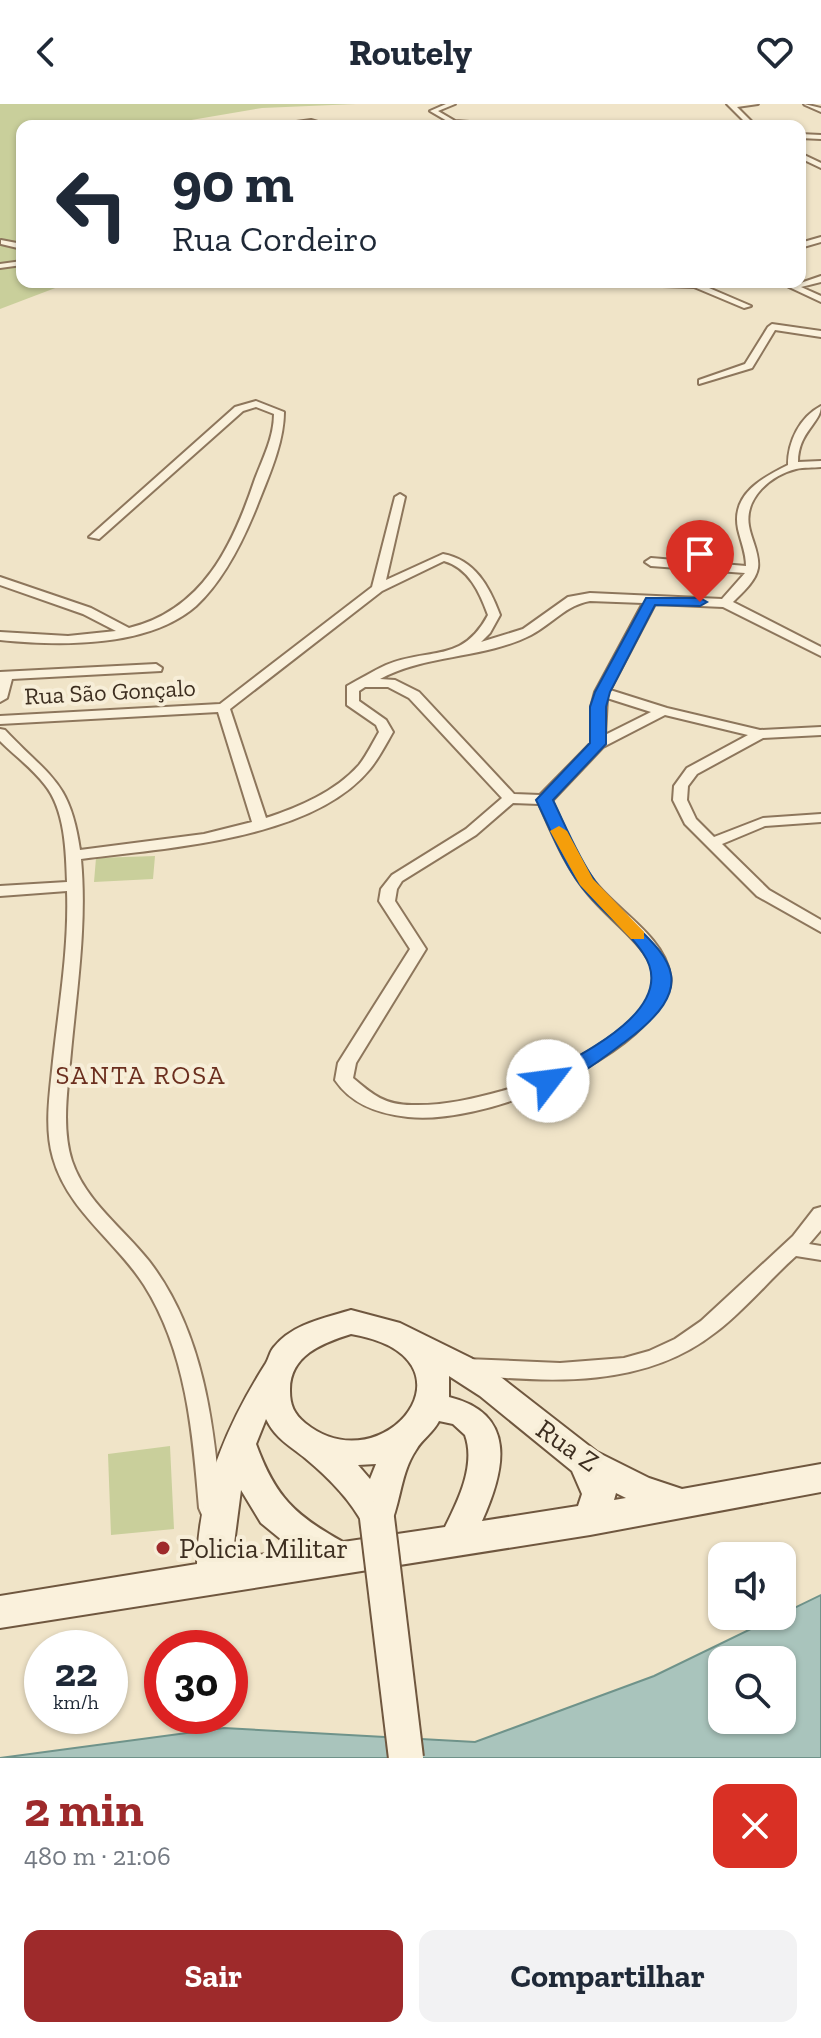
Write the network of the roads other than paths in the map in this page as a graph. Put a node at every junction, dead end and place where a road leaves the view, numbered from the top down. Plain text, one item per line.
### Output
1 (452, 104) edge
2 (755, 104) edge
3 (807, 104) edge
4 (731, 105) edge
5 (821, 110) edge
6 (446, 120) edge
7 (747, 120) edge
8 (4, 242) dead end
9 (16, 245) edge
10 (709, 288) edge
11 (794, 288) edge
12 (821, 299) edge
13 (747, 306) dead end
14 (821, 334) edge
15 (702, 382) dead end
16 (821, 409) edge
17 (821, 464) edge
18 (793, 466) junction
19 (400, 497) dead end
20 (95, 537) dead end
21 (651, 562) dead end
22 (752, 570) junction
23 (0, 581) edge
24 (378, 588) junction
25 (650, 601) junction
26 (725, 603) junction
27 (128, 632) junction
28 (0, 636) edge
29 (467, 649) junction
30 (821, 652) edge
31 (156, 668) dead end
32 (3, 676) edge
33 (359, 683) junction
34 (602, 692) junction
35 (0, 698) edge
36 (223, 708) junction
37 (663, 711) junction
38 (0, 720) edge
39 (821, 731) edge
40 (0, 733) edge
41 (760, 734) junction
42 (598, 744) junction
43 (510, 798) junction
44 (544, 800) junction
45 (821, 818) edge
46 (261, 826) junction
47 (712, 843) junction
48 (75, 855) junction
49 (75, 886) junction
50 (0, 891) edge
51 (821, 927) edge
52 (821, 1214) edge
53 (794, 1248) junction
54 (821, 1253) edge
55 (420, 1348) junction
56 (460, 1367) junction
57 (273, 1374) junction
58 (432, 1406) junction
59 (404, 1439) junction
60 (239, 1444) junction
61 (315, 1447) junction
62 (585, 1462) junction
63 (821, 1478) edge
64 (686, 1504) junction
65 (376, 1515) junction
66 (590, 1520) junction
67 (456, 1540) junction
68 (337, 1557) junction
69 (213, 1559) junction
70 (0, 1612) edge
71 (406, 1758) edge

1 - 6 street
2 - 4 street
3 - 5 street
4 - 7 street
8 - 9 street
10 - 13 street
11 - 12 street
14 - 15 street
16 - 18 street
17 - 18 street
18 - 22 street
19 - 24 street
20 - 27 street
21 - 22 street
22 - 26 street
23 - 27 street
24 - 29 street
24 - 36 street
25 - 26 street
25 - 29 street
25 - 34 street
26 - 30 street
27 - 28 street
29 - 33 street
31 - 32 street
32 - 35 street
33 - 43 street
33 - 46 street
34 - 37 street
34 - 42 street
36 - 38 street, Rua São Gonçalo
36 - 46 street
37 - 41 street
37 - 42 street
39 - 41 street
40 - 48 street
41 - 47 street
42 - 44 street
43 - 44 street
43 - 44 street
45 - 47 street
46 - 48 street
47 - 51 street
48 - 49 street
49 - 50 street
49 - 69 street
52 - 53 street
53 - 54 street
53 - 56 street
55 - 56 street, Rua Z
55 - 57 street
55 - 58 street
56 - 62 street, Rua Z
57 - 60 street
57 - 61 street
58 - 59 street
58 - 67 street
59 - 61 street
59 - 65 street
60 - 68 street
60 - 69 street
61 - 65 street
62 - 64 street, Rua Z
62 - 66 street
63 - 64 street
64 - 66 street
65 - 71 street, bridge
66 - 67 street
67 - 68 street
68 - 69 street
69 - 70 street

